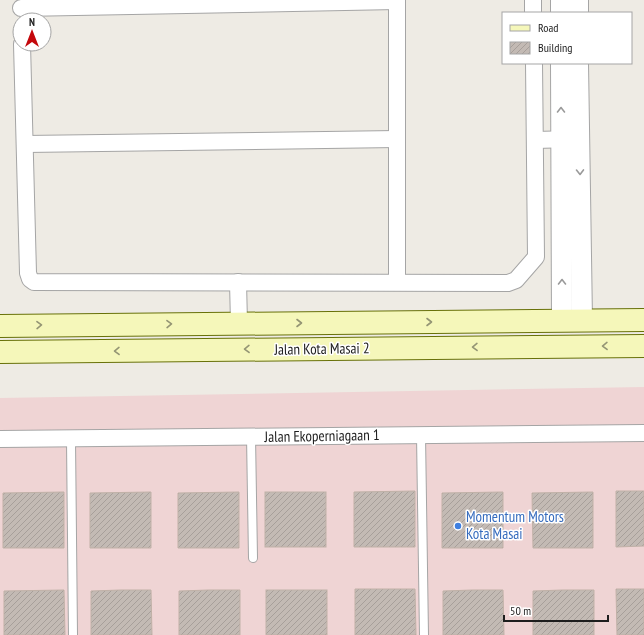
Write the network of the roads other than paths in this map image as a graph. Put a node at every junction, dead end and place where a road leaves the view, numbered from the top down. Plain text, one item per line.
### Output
1 (533, 0) edge
2 (561, 0) edge
3 (578, 0) edge
4 (397, 1) edge
5 (21, 9) edge
6 (533, 12) edge
7 (561, 12) edge
8 (578, 12) edge
9 (22, 52) edge
10 (534, 64) edge
11 (561, 64) edge
12 (578, 64) edge
13 (397, 139) junction
14 (570, 139) junction
15 (535, 140) junction
16 (24, 144) junction
17 (238, 282) junction
18 (398, 282) junction
19 (644, 320) edge
20 (572, 321) junction
21 (239, 324) junction
22 (0, 326) edge
23 (644, 346) edge
24 (0, 352) edge
25 (644, 433) edge
26 (421, 435) junction
27 (251, 436) junction
28 (0, 440) edge
29 (71, 440) junction
30 (253, 558) dead end
31 (73, 635) edge
32 (424, 635) edge

1 - 6 street
2 - 7 street
3 - 8 street
4 - 5 street
4 - 13 street
9 - 16 street
10 - 15 street
14 -> 11 street
12 - 14 street
13 - 16 street
13 - 18 street
14 - 15 street
14 - 20 street
15 - 18 street
16 - 17 street
17 - 18 street
17 - 21 street
19 - 20 main road, Jalan Kota Masai 2
21 -> 20 main road, Jalan Kota Masai 2
22 -> 21 main road, Jalan Kota Masai 2
23 -> 24 main road, Jalan Kota Masai 2
25 - 26 street, Jalan Ekoperniagaan 1
26 - 27 street, Jalan Ekoperniagaan 1
26 - 32 lane
27 - 29 street, Jalan Ekoperniagaan 1
27 - 30 lane
28 - 29 street, Jalan Ekoperniagaan 1
29 - 31 lane

